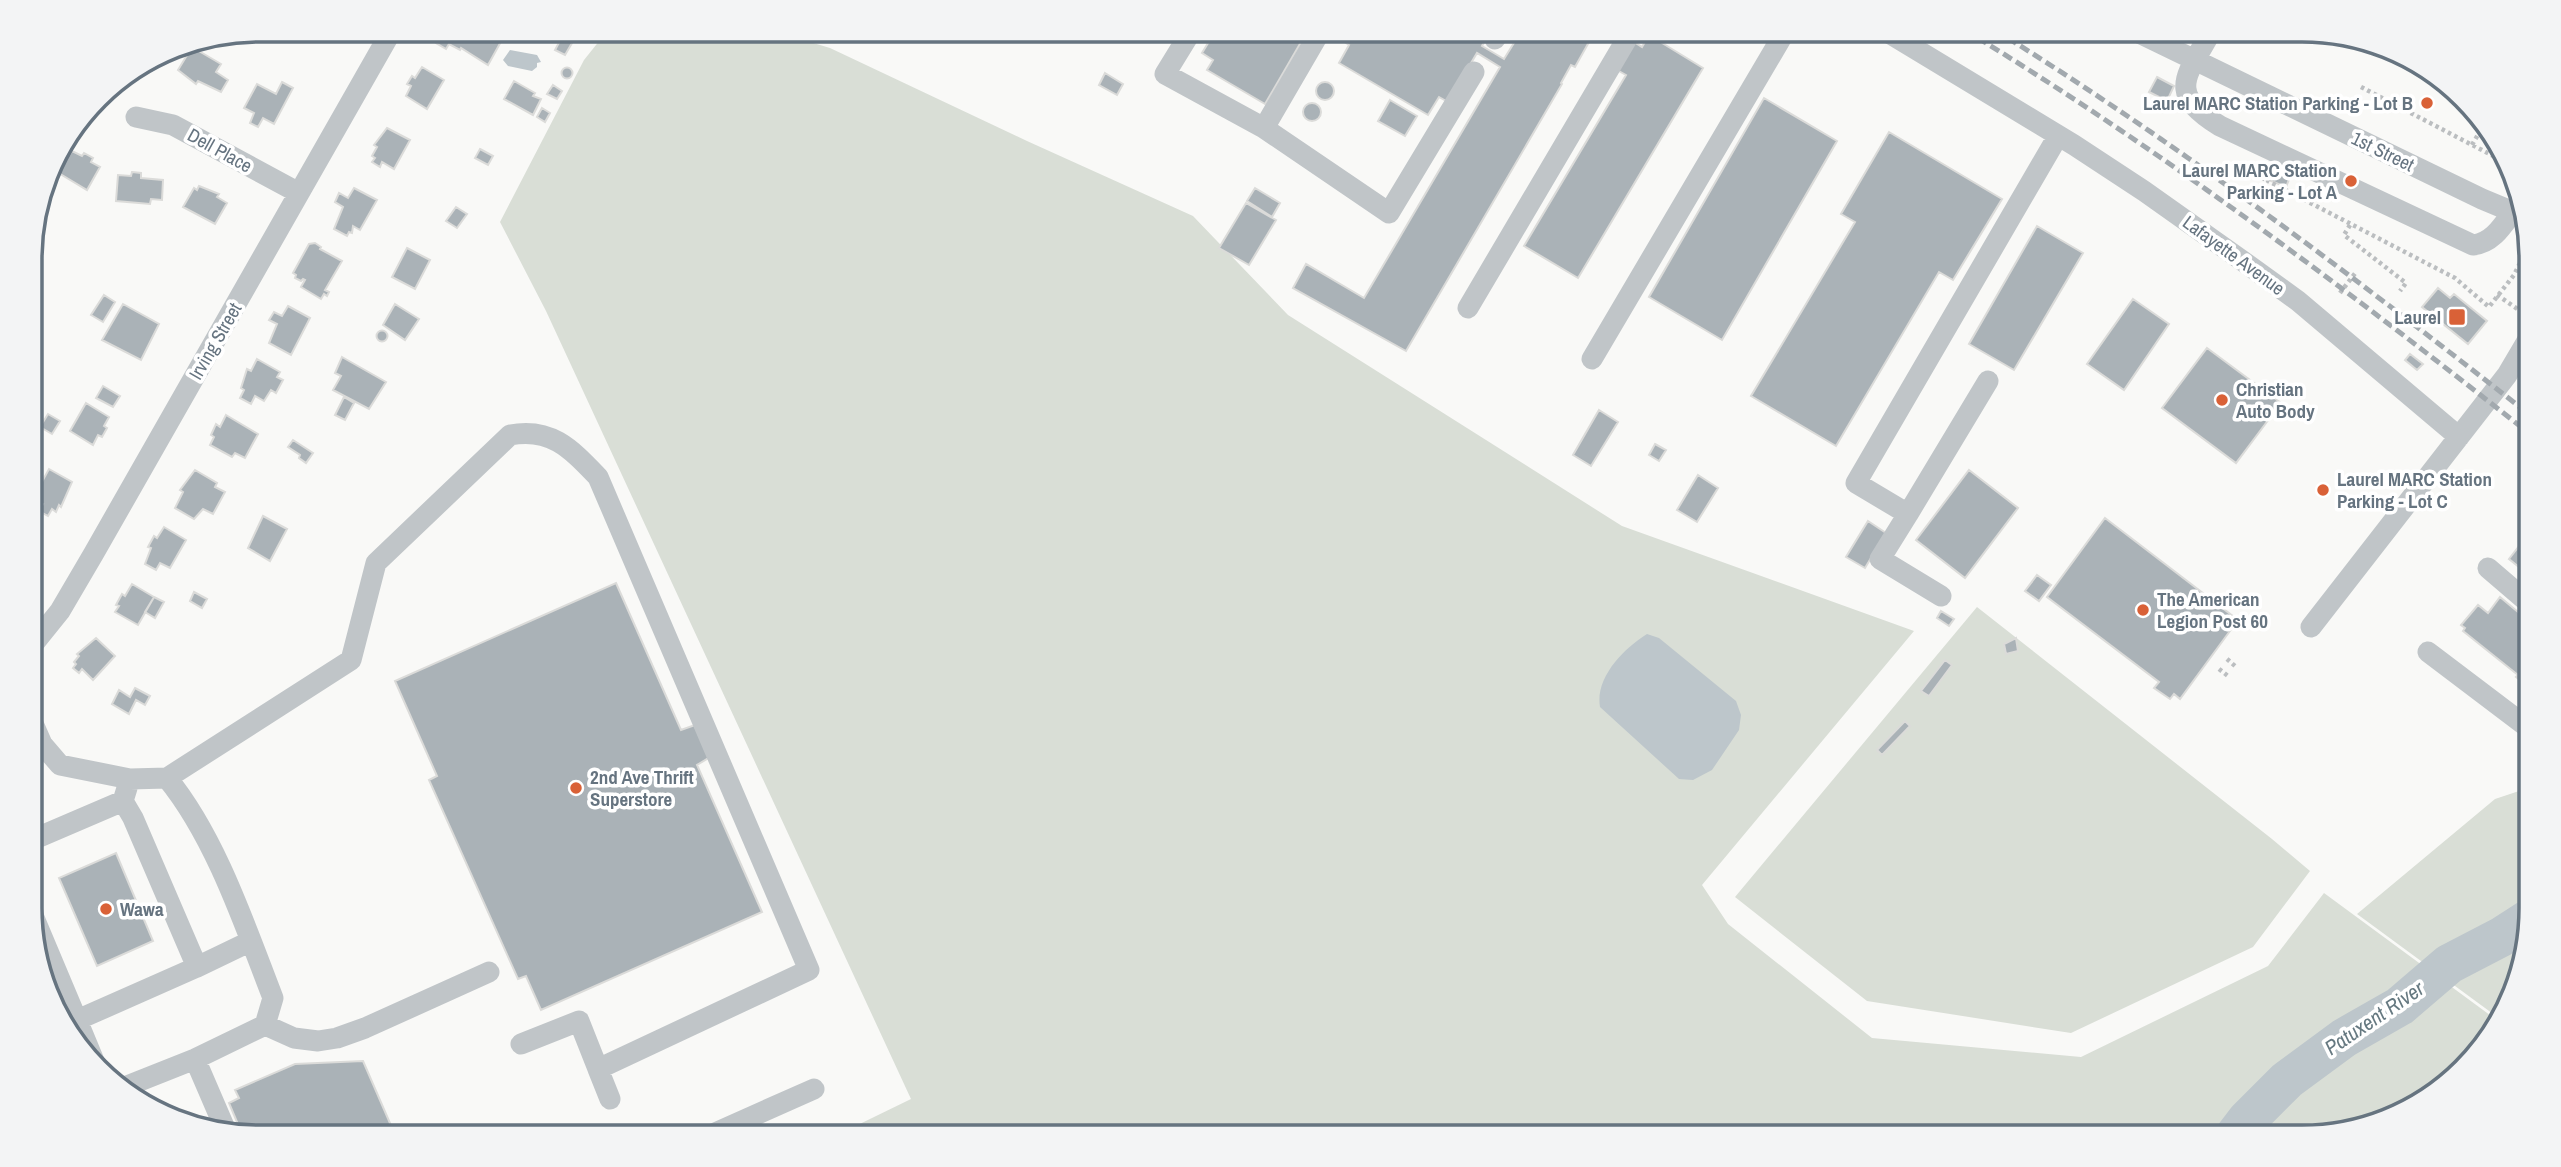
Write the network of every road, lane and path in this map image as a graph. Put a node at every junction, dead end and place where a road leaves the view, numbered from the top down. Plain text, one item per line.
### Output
1 (386, 42) edge
2 (1185, 42) edge
3 (1314, 42) edge
4 (1625, 42) edge
5 (1779, 42) edge
6 (1904, 42) edge
7 (2157, 42) edge
8 (2206, 42) edge
9 (2195, 61) junction
10 (1474, 72) dead end
11 (2361, 87) dead end
12 (136, 117) dead end
13 (1265, 128) junction
14 (2479, 134) edge
15 (2059, 136) junction
16 (2472, 145) junction
17 (2493, 156) edge
18 (2267, 169) dead end
19 (2247, 177) dead end
20 (2268, 181) junction
21 (299, 193) junction
22 (2513, 205) edge
23 (2350, 225) junction
24 (2519, 265) edge
25 (2356, 272) dead end
26 (2400, 291) dead end
27 (2340, 293) dead end
28 (2497, 295) junction
29 (1468, 308) dead end
30 (2519, 310) edge
31 (2519, 355) edge
32 (1592, 359) dead end
33 (1988, 381) dead end
34 (2459, 438) junction
35 (1908, 514) junction
36 (2488, 568) dead end
37 (2519, 595) edge
38 (1941, 596) dead end
39 (2311, 627) dead end
40 (42, 633) edge
41 (2428, 652) dead end
42 (2227, 659) dead end
43 (2235, 666) dead end
44 (2219, 668) dead end
45 (2228, 676) dead end
46 (2519, 721) edge
47 (42, 744) edge
48 (167, 778) junction
49 (130, 779) junction
50 (123, 801) junction
51 (42, 835) edge
52 (251, 941) junction
53 (197, 967) junction
54 (489, 972) dead end
55 (54, 979) edge
56 (62, 998) edge
57 (76, 1024) edge
58 (265, 1025) junction
59 (521, 1044) dead end
60 (195, 1059) junction
61 (598, 1069) junction
62 (132, 1084) edge
63 (814, 1089) dead end
64 (610, 1099) dead end
65 (222, 1122) edge
66 (733, 1125) edge

1 - 21 street, Irving Street
2 - 13 street
3 - 13 street
4 - 29 street
5 - 32 street
6 - 15 street, Lafayette Avenue
7 - 9 street, 1st Street
8 - 9 street
9 - 22 street, 1st Street
9 - 22 street
10 - 13 street
11 - 16 path
12 - 21 street, Dell Place
14 - 16 path
15 - 34 street, Lafayette Avenue
15 - 35 street
16 - 17 path
18 - 20 path
19 - 20 path
20 - 23 path
21 - 40 street, Irving Street
23 - 26 path
23 - 28 path
24 - 28 path
25 - 27 path
28 - 30 path
31 - 34 street
33 - 35 street
34 - 39 street
35 - 38 street
36 - 37 street
41 - 46 street
42 - 43 path
44 - 45 path
47 - 49 street
48 - 49 street
48 - 52 street
48 - 61 street
49 - 50 street
50 - 51 street
50 - 53 street
52 - 53 street
52 - 58 street
53 - 57 street
54 - 58 street
55 - 56 street
58 - 60 street
59 - 61 street
60 - 62 street
60 - 65 street
61 - 64 street
63 - 66 street

